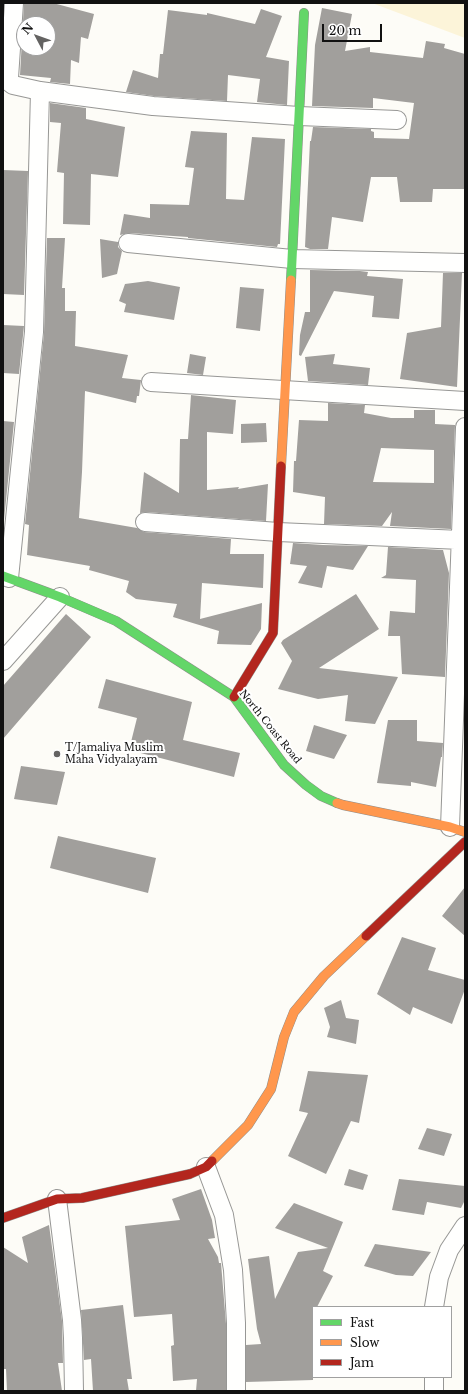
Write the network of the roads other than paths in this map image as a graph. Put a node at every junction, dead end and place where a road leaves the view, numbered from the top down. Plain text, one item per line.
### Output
1 (14, 3) edge
2 (304, 13) dead end
3 (40, 91) junction
4 (299, 116) junction
5 (397, 120) dead end
6 (128, 243) dead end
7 (292, 259) junction
8 (465, 263) edge
9 (151, 382) dead end
10 (286, 390) junction
11 (465, 401) edge
12 (465, 427) edge
13 (145, 522) dead end
14 (278, 532) junction
15 (461, 540) junction
16 (6, 577) edge
17 (60, 597) junction
18 (3, 661) edge
19 (234, 697) junction
20 (457, 829) edge
21 (465, 842) edge
22 (206, 1167) junction
23 (57, 1199) junction
24 (3, 1218) edge
25 (465, 1226) edge
26 (434, 1306) edge
27 (434, 1378) edge
28 (74, 1391) edge
29 (236, 1391) edge
30 (434, 1391) edge

1 - 3 street
2 - 4 street
3 - 4 street
3 - 16 street
4 - 5 street
4 - 7 street
6 - 7 street
7 - 8 street
7 - 10 street
9 - 10 street
10 - 11 street
10 - 14 street
12 - 15 street
13 - 14 street
14 - 15 street
14 - 19 street
15 - 20 street
16 - 17 street, North Coast Road
17 - 18 street
17 - 19 street, North Coast Road
19 - 20 street, North Coast Road
21 - 22 street
22 - 23 street
22 - 29 street
23 - 24 street
23 - 28 street
25 - 26 street
27 - 30 street

